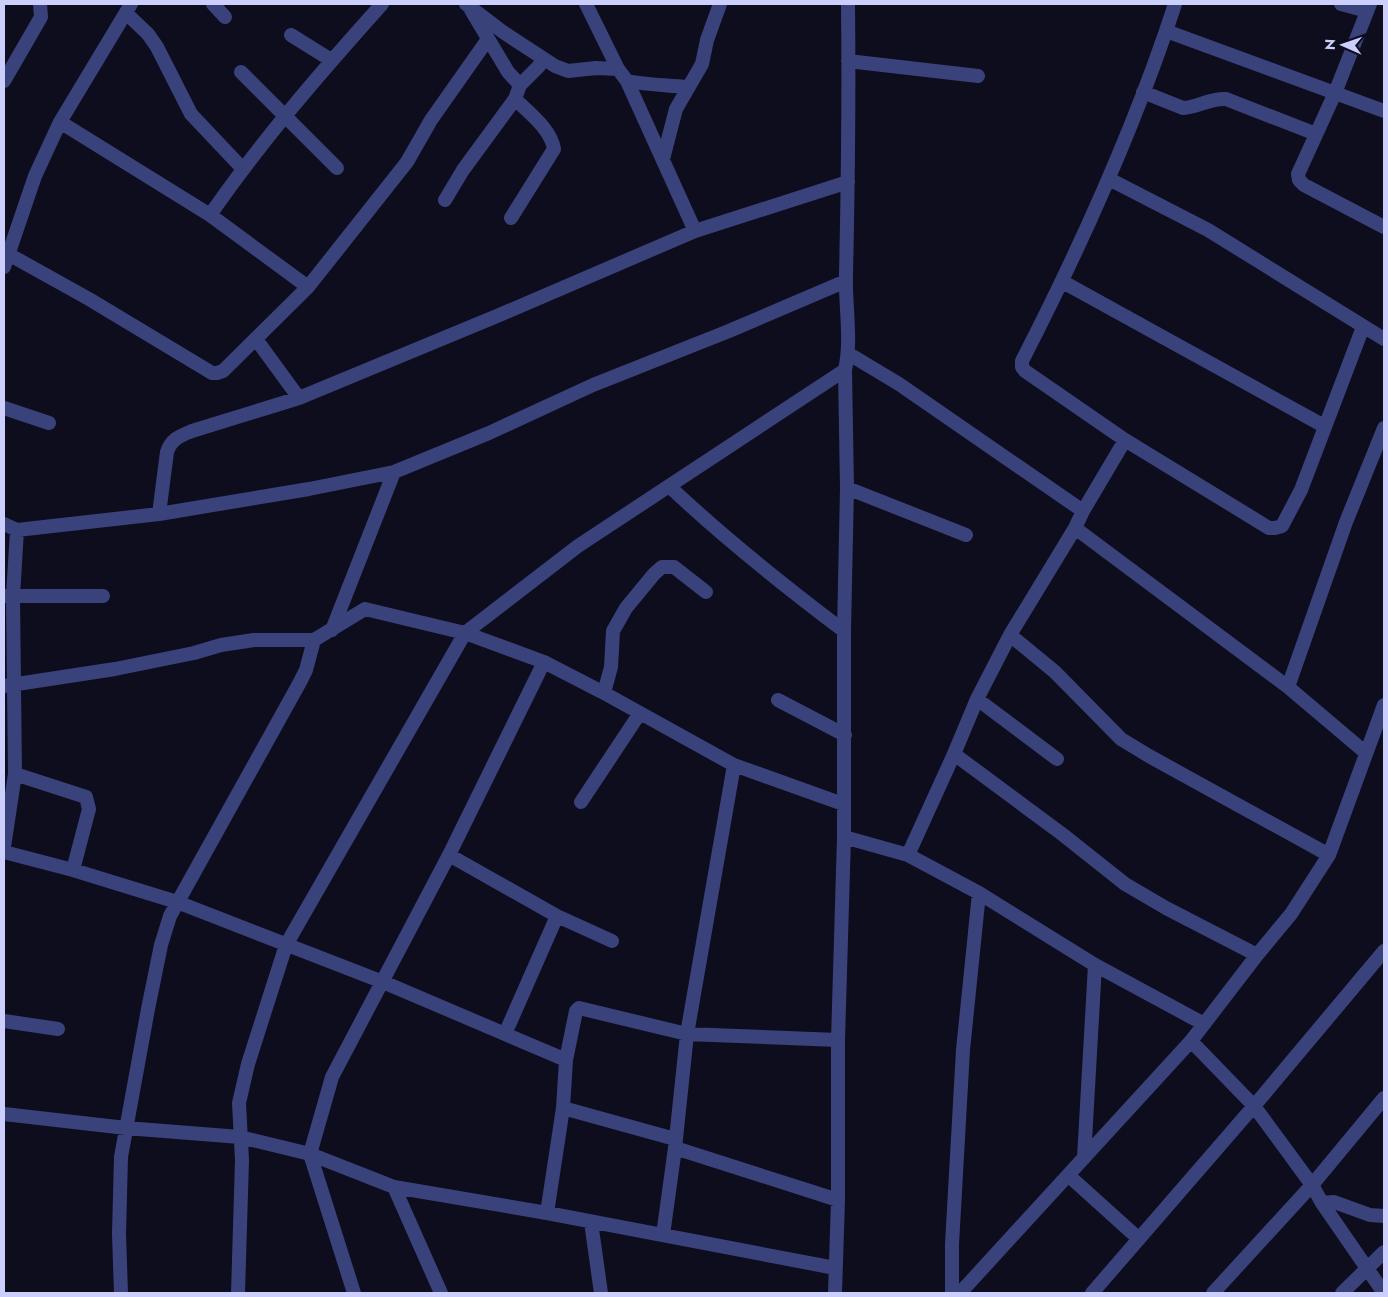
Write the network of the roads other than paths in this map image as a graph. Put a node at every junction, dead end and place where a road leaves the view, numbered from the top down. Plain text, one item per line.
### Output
1 (40, 4) edge
2 (213, 4) edge
3 (382, 4) edge
4 (586, 4) edge
5 (720, 4) edge
6 (848, 4) edge
7 (1175, 4) edge
8 (1342, 4) edge
9 (468, 5) edge
10 (1368, 7) edge
11 (128, 8) edge
12 (225, 17) dead end
13 (1166, 31) junction
14 (291, 35) dead end
15 (488, 39) junction
16 (542, 59) junction
17 (331, 60) junction
18 (848, 61) junction
19 (618, 69) junction
20 (241, 72) dead end
21 (978, 76) dead end
22 (4, 80) edge
23 (627, 81) junction
24 (520, 86) junction
25 (687, 87) junction
26 (1143, 92) junction
27 (1335, 93) junction
28 (514, 99) junction
29 (1384, 111) edge
30 (285, 116) junction
31 (60, 122) junction
32 (1316, 134) junction
33 (663, 159) junction
34 (242, 168) junction
35 (337, 168) dead end
36 (1109, 179) junction
37 (848, 182) junction
38 (445, 200) dead end
39 (210, 214) junction
40 (511, 218) dead end
41 (1384, 226) edge
42 (694, 231) junction
43 (6, 261) edge
44 (846, 281) junction
45 (1063, 282) junction
46 (308, 287) junction
47 (1363, 327) junction
48 (256, 339) junction
49 (1384, 339) edge
50 (849, 354) junction
51 (845, 370) junction
52 (299, 398) junction
53 (4, 408) edge
54 (49, 422) dead end
55 (1324, 426) junction
56 (1384, 428) edge
57 (1125, 440) junction
58 (394, 472) junction
59 (668, 486) junction
60 (846, 488) junction
61 (1083, 511) junction
62 (159, 514) junction
63 (4, 524) edge
64 (1076, 528) junction
65 (17, 530) junction
66 (966, 535) dead end
67 (706, 592) dead end
68 (8, 596) edge
69 (103, 596) dead end
70 (332, 630) junction
71 (844, 631) junction
72 (464, 632) junction
73 (1010, 634) junction
74 (314, 640) junction
75 (544, 662) junction
76 (9, 686) edge
77 (1288, 687) junction
78 (604, 693) junction
79 (977, 699) junction
80 (778, 700) dead end
81 (1384, 705) edge
82 (640, 713) junction
83 (845, 735) junction
84 (1366, 753) junction
85 (954, 754) junction
86 (1058, 759) dead end
87 (734, 765) junction
88 (15, 774) junction
89 (581, 802) dead end
90 (843, 804) junction
91 (844, 837) junction
92 (4, 847) edge
93 (4, 852) edge
94 (449, 855) junction
95 (908, 855) junction
96 (1329, 855) junction
97 (73, 870) junction
98 (979, 893) junction
99 (177, 902) junction
100 (557, 916) junction
101 (612, 941) dead end
102 (286, 945) junction
103 (1257, 955) junction
104 (1382, 959) edge
105 (1095, 965) junction
106 (383, 982) junction
107 (4, 1021) edge
108 (1204, 1024) junction
109 (58, 1029) dead end
110 (505, 1034) junction
111 (687, 1034) junction
112 (838, 1040) junction
113 (1191, 1041) junction
114 (566, 1060) junction
115 (1384, 1098) edge
116 (1254, 1106) junction
117 (563, 1108) junction
118 (4, 1114) edge
119 (126, 1128) junction
120 (240, 1137) junction
121 (675, 1144) junction
122 (310, 1154) junction
123 (1084, 1158) junction
124 (1068, 1176) junction
125 (1312, 1185) junction
126 (394, 1187) junction
127 (838, 1200) junction
128 (1322, 1203) junction
129 (546, 1213) junction
130 (1384, 1216) edge
131 (591, 1222) junction
132 (663, 1235) junction
133 (1139, 1239) junction
134 (1384, 1252) edge
135 (835, 1268) junction
136 (1367, 1269) junction
137 (121, 1293) edge
138 (238, 1293) edge
139 (354, 1293) edge
140 (442, 1293) edge
141 (601, 1293) edge
142 (836, 1293) edge
143 (952, 1293) edge
144 (960, 1293) edge
145 (1092, 1293) edge
146 (1213, 1293) edge
147 (1342, 1293) edge
148 (1384, 1293) edge

1 - 22 street
2 - 12 street
3 - 17 street
4 - 19 street
5 - 25 street
6 - 18 street
7 - 13 street
8 - 10 street
9 - 15 street
9 - 16 street
10 - 27 street
11 - 31 street
11 - 34 street
13 - 26 street
13 - 27 street
14 - 17 street
15 - 24 street
15 - 46 street
16 - 19 street
16 - 24 street
17 - 30 street
18 - 21 street
18 - 37 street
19 - 23 street
20 - 30 street
23 - 25 street
23 - 33 street
24 - 28 street
25 - 33 street
26 - 32 street
26 - 36 street
27 - 29 street
27 - 32 street
28 - 38 street
28 - 40 street
30 - 34 street
30 - 35 street
31 - 39 street
31 - 43 street
32 - 41 street
33 - 42 street
34 - 39 street
36 - 45 street
36 - 47 street
37 - 42 street
37 - 44 street
39 - 46 street
42 - 52 street
43 - 48 street
44 - 50 street
44 - 58 street
45 - 55 street
45 - 57 street
46 - 48 street
47 - 49 street
47 - 55 street
48 - 52 street
50 - 51 street
50 - 61 street
51 - 59 street
51 - 60 street
52 - 62 street
53 - 54 street
55 - 57 street
56 - 77 street
57 - 61 street
58 - 62 street
58 - 70 street
59 - 71 street
59 - 72 street
60 - 66 street
60 - 71 street
61 - 64 street
62 - 65 street
63 - 65 street
64 - 73 street
64 - 77 street
65 - 68 street
67 - 78 street
68 - 69 street
68 - 76 street
70 - 72 street
70 - 74 street
71 - 83 street
72 - 75 street
72 - 102 street
73 - 79 street
73 - 96 street
74 - 76 street
74 - 99 street
75 - 78 street
75 - 94 street
76 - 88 street
77 - 84 street
78 - 82 street
79 - 85 street
79 - 86 street
80 - 83 street
81 - 84 street
82 - 87 street
82 - 89 street
83 - 90 street
84 - 96 street
85 - 95 street
85 - 103 street
87 - 90 street
87 - 111 street
88 - 92 street
88 - 97 street
90 - 91 street
91 - 95 street
91 - 112 street
93 - 97 street
94 - 100 street
94 - 106 street
95 - 98 street
96 - 103 street
97 - 99 street
98 - 105 street
98 - 143 street
99 - 102 street
99 - 119 street
100 - 101 street
100 - 110 street
102 - 106 street
102 - 120 street
103 - 108 street
104 - 116 street
105 - 108 street
105 - 123 street
106 - 110 street
106 - 122 street
107 - 109 street
108 - 113 street
110 - 114 street
111 - 112 street
111 - 114 street
111 - 121 street
112 - 127 street
113 - 116 street
113 - 123 street
114 - 117 street
115 - 125 street
116 - 125 street
116 - 133 street
117 - 121 street
117 - 129 street
118 - 119 street
119 - 120 street
119 - 137 street
120 - 122 street
120 - 138 street
121 - 127 street
121 - 132 street
122 - 126 street
122 - 139 street
123 - 124 street
124 - 133 street
124 - 144 street
125 - 128 street
125 - 146 street
126 - 129 street
126 - 140 street
127 - 135 street
128 - 130 street
128 - 136 street
129 - 131 street
131 - 132 street
131 - 141 street
132 - 135 street
133 - 145 street
134 - 136 street
135 - 142 street
136 - 147 street
136 - 148 street

